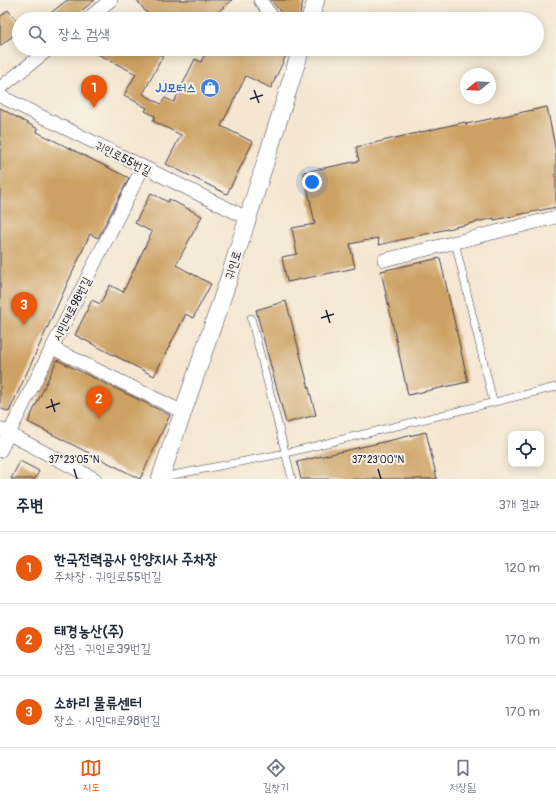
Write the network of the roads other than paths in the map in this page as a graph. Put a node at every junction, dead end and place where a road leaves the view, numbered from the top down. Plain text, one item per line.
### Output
1 (111, 0) edge
2 (260, 0) edge
3 (316, 0) edge
4 (96, 12) edge
5 (269, 12) edge
6 (312, 12) edge
7 (40, 56) edge
8 (297, 56) edge
9 (0, 88) edge
10 (0, 96) edge
11 (143, 168) junction
12 (556, 217) edge
13 (247, 218) junction
14 (455, 242) junction
15 (384, 260) dead end
16 (251, 318) dead end
17 (52, 348) junction
18 (556, 387) edge
19 (493, 401) junction
20 (183, 412) junction
21 (4, 431) edge
22 (0, 451) edge
23 (286, 453) junction
24 (160, 478) edge
25 (94, 479) edge
26 (292, 479) edge

1 - 4 street
2 - 5 street
3 - 6 street
7 - 9 street
8 - 13 street, 귀인로
10 - 11 street, 귀인로55번길
11 - 13 street, 귀인로55번길
11 - 17 street, 시민대로98번길
12 - 14 street
13 - 20 street, 귀인로
14 - 15 street
14 - 19 lane
16 - 23 lane
17 - 20 street
17 - 21 street, 시민대로98번길
18 - 19 lane
19 - 23 lane
20 - 24 street, 귀인로
21 - 22 street, 시민대로98번길
21 - 25 street
23 - 24 lane
23 - 26 lane

